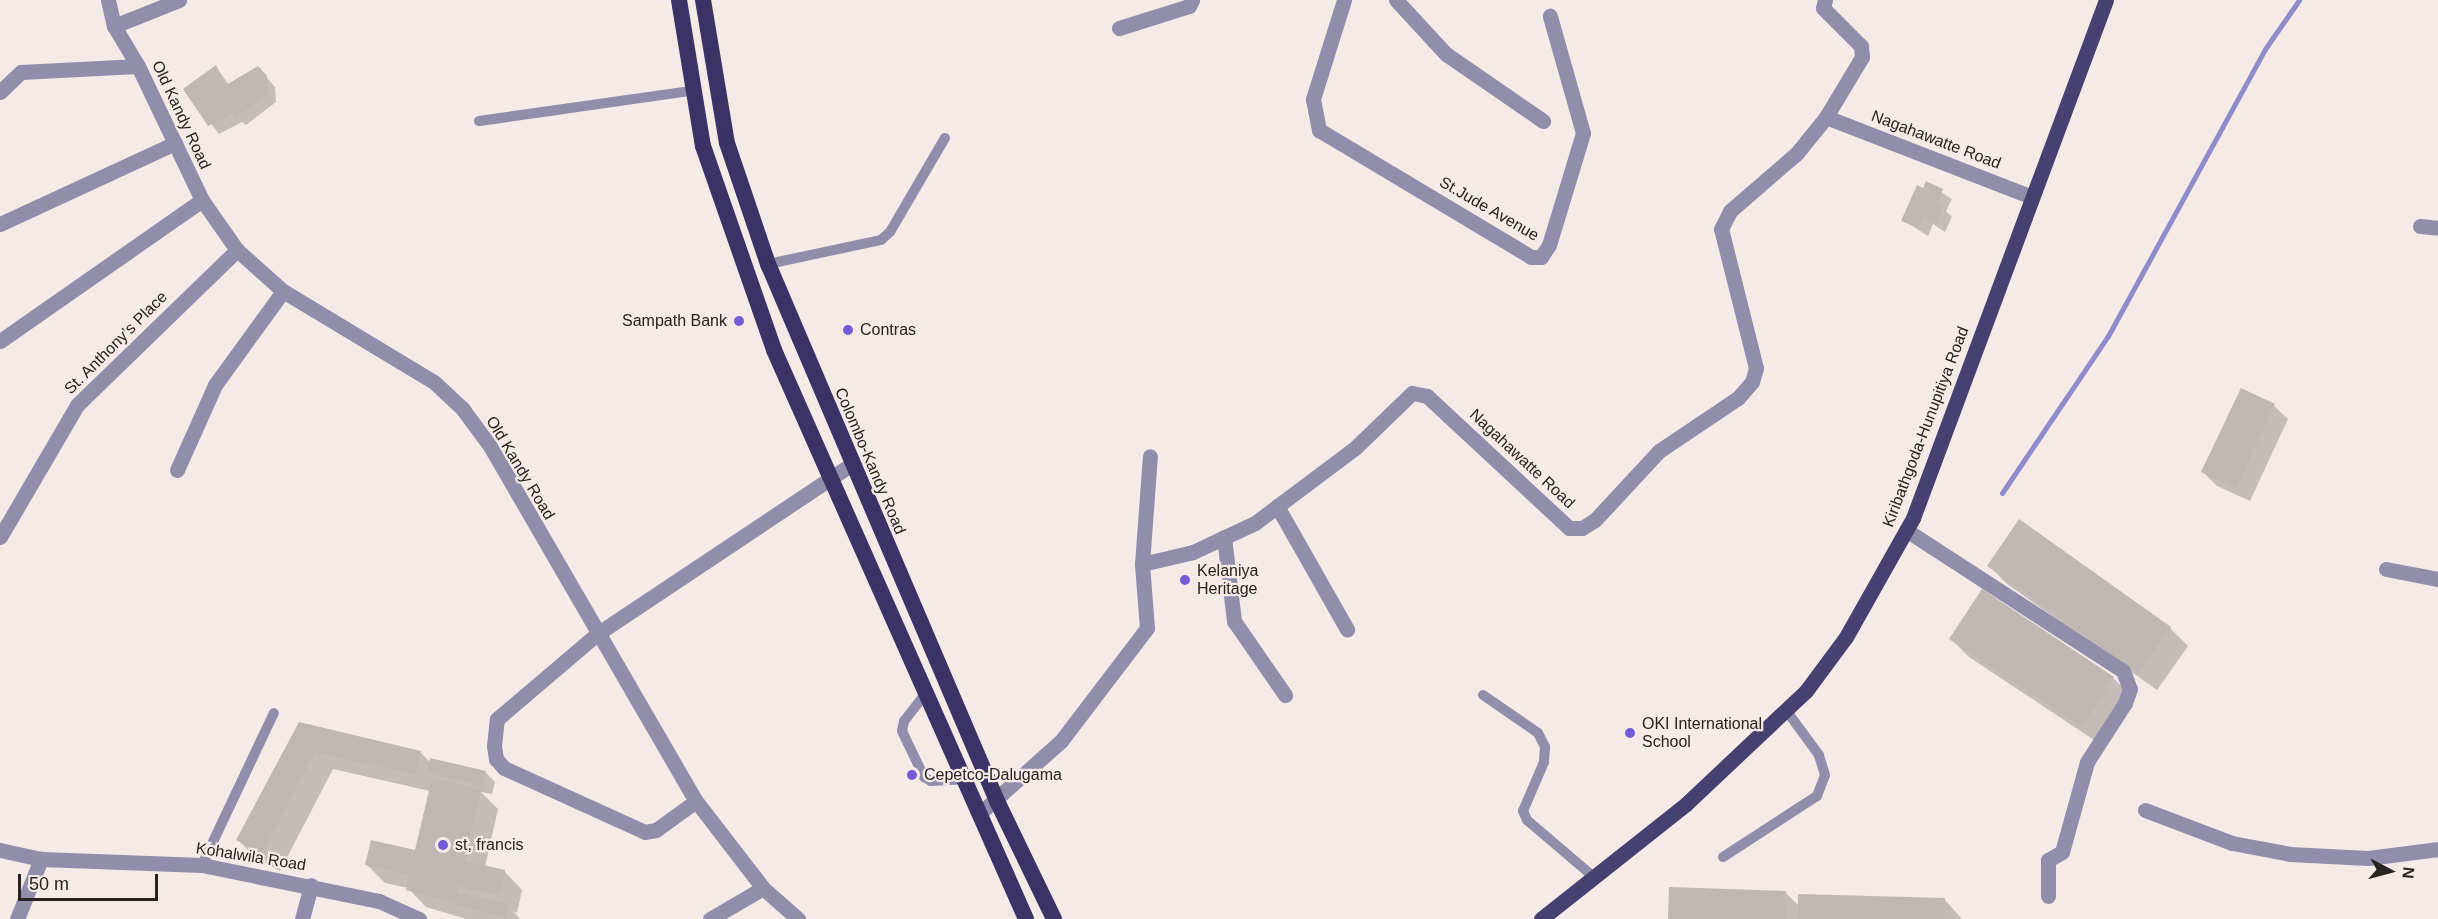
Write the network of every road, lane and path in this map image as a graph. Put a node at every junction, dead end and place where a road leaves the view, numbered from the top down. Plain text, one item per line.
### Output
1 (108, 0) edge
2 (179, 0) edge
3 (680, 0) edge
4 (703, 0) edge
5 (1191, 0) edge
6 (1344, 0) edge
7 (1396, 0) edge
8 (1825, 0) edge
9 (2106, 0) edge
10 (1550, 16) dead end
11 (114, 26) junction
12 (1119, 28) dead end
13 (138, 66) junction
14 (691, 91) junction
15 (0, 92) edge
16 (1826, 117) junction
17 (479, 121) dead end
18 (1544, 121) dead end
19 (945, 138) dead end
20 (175, 143) junction
21 (2032, 197) junction
22 (202, 201) junction
23 (0, 224) edge
24 (2420, 226) dead end
25 (2438, 228) edge
26 (237, 250) junction
27 (768, 264) junction
28 (283, 291) junction
29 (0, 341) edge
30 (1150, 456) dead end
31 (852, 464) junction
32 (177, 470) dead end
33 (830, 477) junction
34 (1277, 506) junction
35 (1906, 530) junction
36 (0, 537) edge
37 (1224, 537) junction
38 (1142, 564) junction
39 (2386, 569) dead end
40 (2438, 579) edge
41 (1347, 628) dead end
42 (597, 634) junction
43 (926, 693) junction
44 (1285, 695) dead end
45 (1483, 695) dead end
46 (1786, 710) junction
47 (274, 713) dead end
48 (963, 778) junction
49 (696, 801) junction
50 (998, 801) junction
51 (2145, 810) dead end
52 (979, 814) junction
53 (2438, 849) edge
54 (0, 850) edge
55 (1724, 856) dead end
56 (41, 859) junction
57 (202, 865) junction
58 (1595, 878) junction
59 (311, 885) junction
60 (763, 888) junction
61 (2048, 896) dead end
62 (17, 919) edge
63 (302, 919) edge
64 (419, 919) edge
65 (710, 919) edge
66 (798, 919) edge
67 (1026, 919) edge
68 (1054, 919) edge
69 (1541, 919) edge

1 - 11 street, Old Kandy Road
2 - 11 street
3 - 14 highway
4 - 27 highway, Colombo-Kandy Road
5 - 12 street
6 - 10 street, St.Jude Avenue
7 - 18 street
8 - 16 street, Nagahawatte Road
9 - 21 main road, Kiribathgoda-Hunupitiya Road
11 - 13 street, Old Kandy Road
13 - 15 street
13 - 20 street, Old Kandy Road
14 - 17 lane
14 - 33 highway
16 - 21 street, Nagahawatte Road
16 - 34 street, Nagahawatte Road
19 - 27 lane
20 - 22 street, Old Kandy Road
20 - 23 street
21 - 35 main road, Kiribathgoda-Hunupitiya Road
22 - 26 street, Old Kandy Road
22 - 29 street
24 - 25 street
26 - 28 street, Old Kandy Road
26 - 36 street, St. Anthony’s Place
27 - 31 highway, Colombo-Kandy Road
28 - 32 street
28 - 42 street, Old Kandy Road
30 - 38 street
31 - 33 street
31 - 50 highway, Colombo-Kandy Road
33 - 42 street
33 - 43 highway
34 - 37 street, Nagahawatte Road
34 - 41 street
35 - 46 main road, Kiribathgoda-Hunupitiya Road
35 - 61 street
37 - 38 street, Nagahawatte Road
37 - 44 street
38 - 50 street
39 - 40 street
42 - 49 street, Old Kandy Road
42 - 49 street
43 - 48 highway
43 - 48 lane
45 - 58 lane
46 - 55 lane
46 - 58 main road, Kiribathgoda-Hunupitiya Road
47 - 57 lane
48 - 52 highway
49 - 60 street, Old Kandy Road
50 - 52 street
50 - 68 highway, Colombo-Kandy Road
51 - 53 street
52 - 67 highway
54 - 56 street, Kohalwila Road
56 - 57 street, Kohalwila Road
56 - 62 street
57 - 59 street, Kohalwila Road
58 - 69 main road, Kiribathgoda-Hunupitiya Road
59 - 63 street
59 - 64 street, Kohalwila Road
60 - 65 street
60 - 66 street, Old Kandy Road

